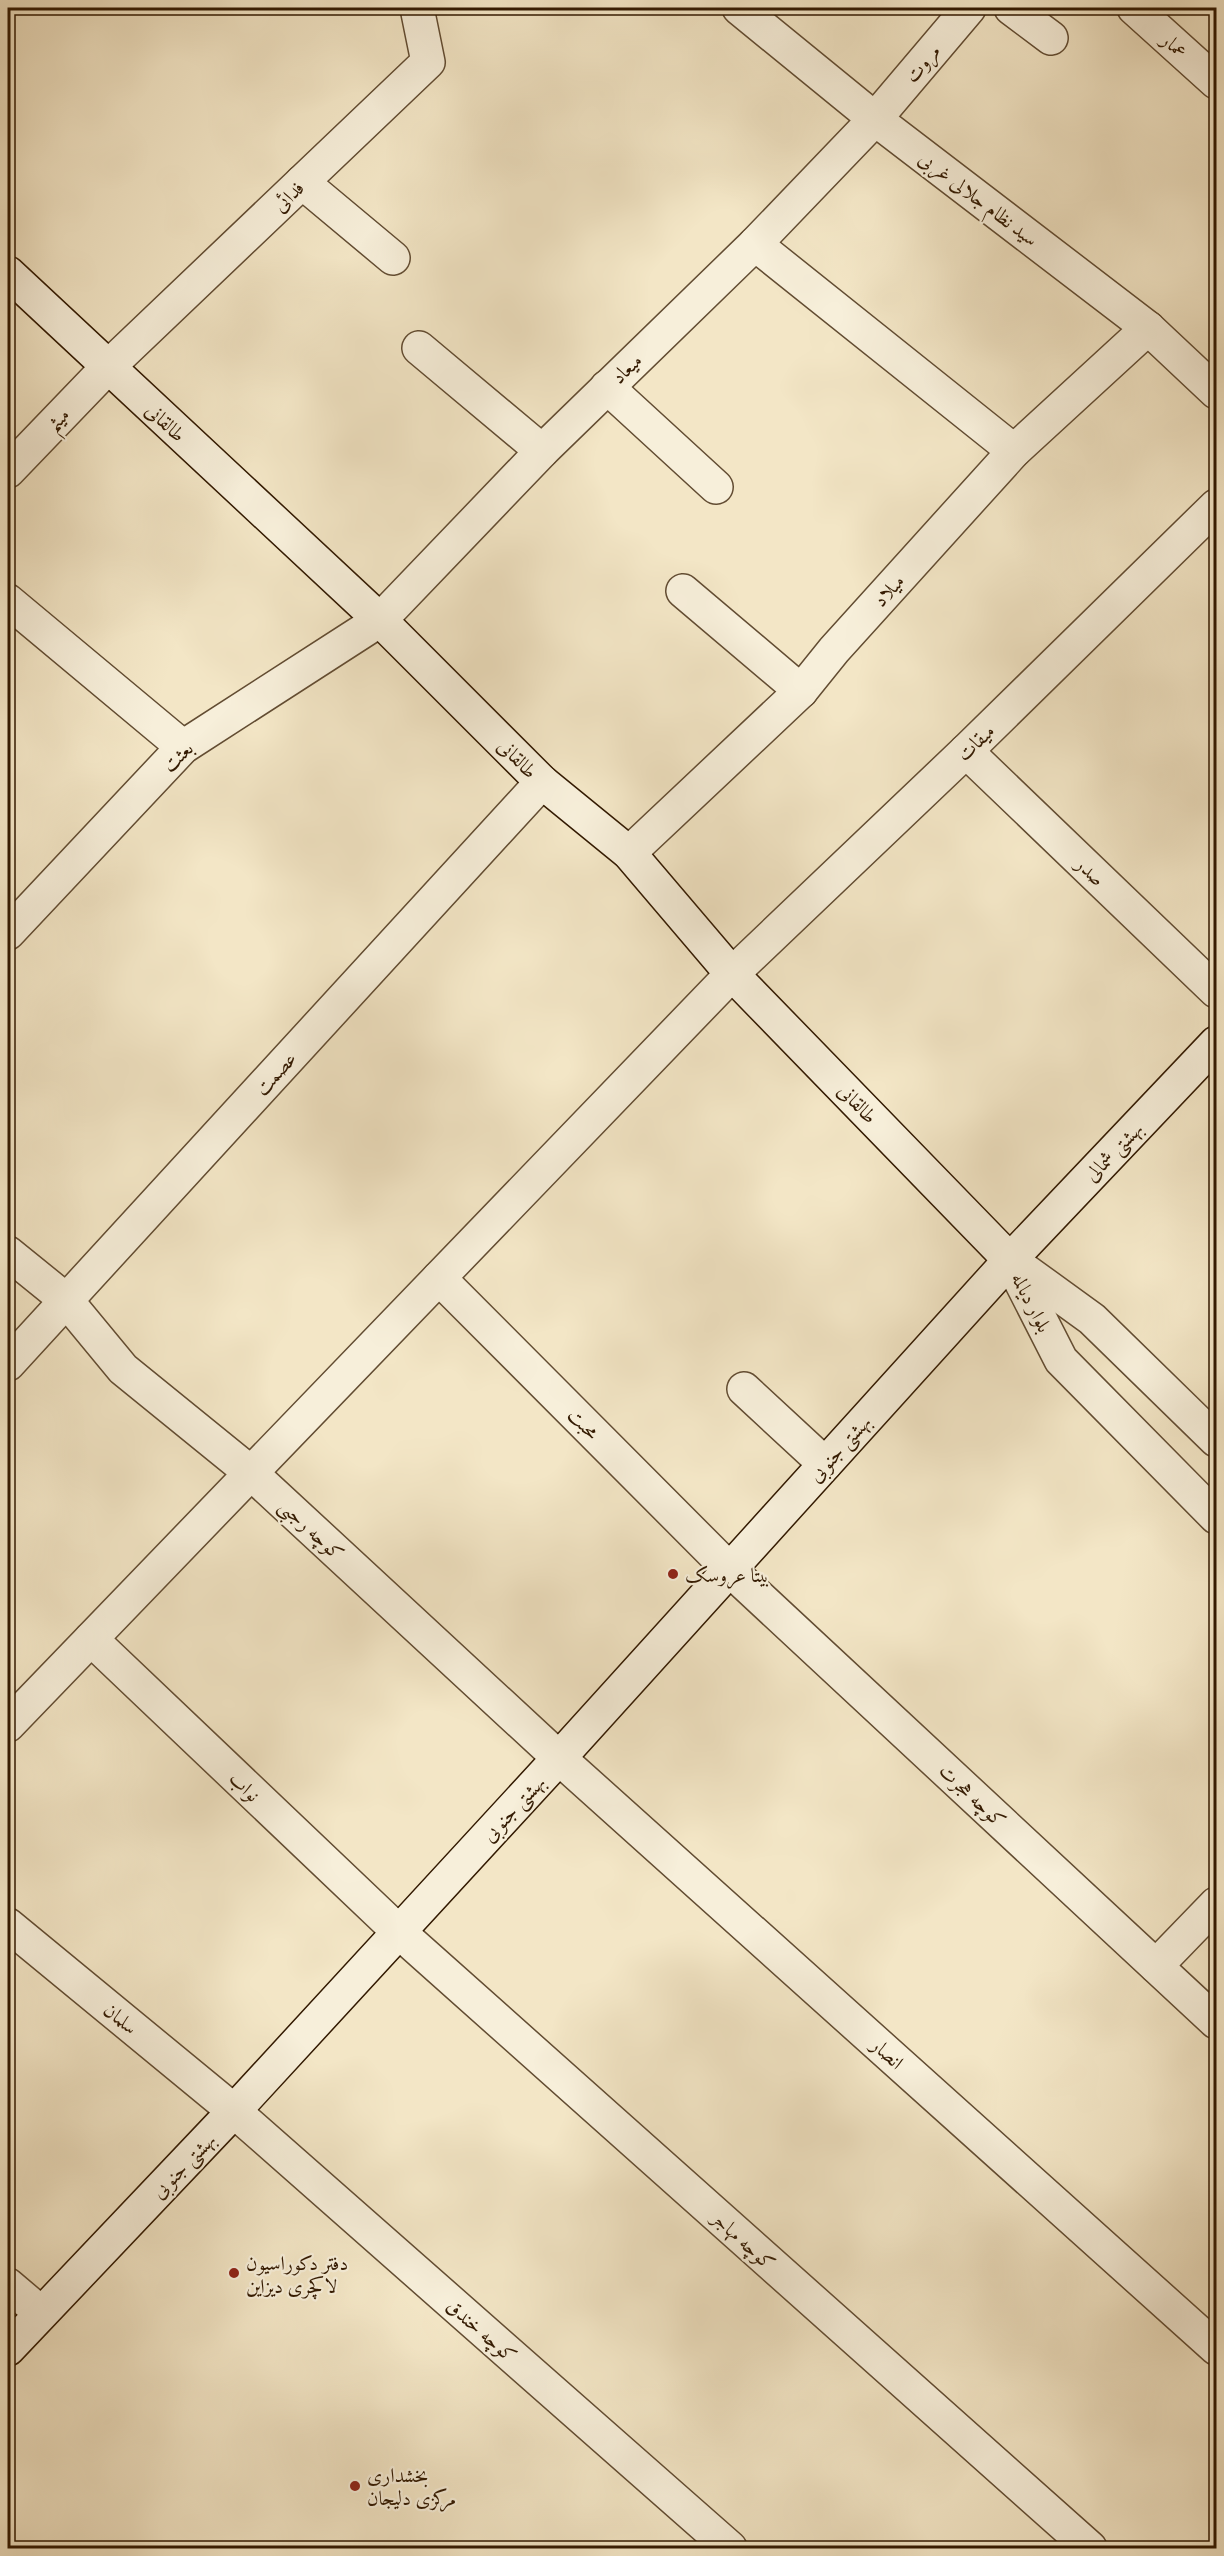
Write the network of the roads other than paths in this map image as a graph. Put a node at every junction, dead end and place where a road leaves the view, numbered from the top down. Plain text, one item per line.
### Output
1 (417, 8) edge
2 (739, 8) edge
3 (969, 8) edge
4 (1011, 8) edge
5 (1134, 8) edge
6 (1051, 38) dead end
7 (1216, 82) edge
8 (875, 119) junction
9 (302, 182) junction
10 (755, 244) junction
11 (393, 258) dead end
12 (8, 273) edge
13 (1148, 328) junction
14 (419, 348) dead end
15 (107, 368) junction
16 (607, 387) junction
17 (1216, 392) edge
18 (542, 451) junction
19 (1014, 451) junction
20 (8, 471) edge
21 (716, 487) dead end
22 (1216, 507) edge
23 (683, 591) dead end
24 (8, 601) edge
25 (380, 620) junction
26 (801, 691) junction
27 (183, 747) junction
28 (966, 751) junction
29 (542, 782) junction
30 (629, 853) junction
31 (8, 933) edge
32 (732, 974) junction
33 (1216, 992) edge
34 (1216, 1043) edge
35 (8, 1253) edge
36 (1010, 1260) junction
37 (439, 1278) junction
38 (66, 1300) junction
39 (8, 1364) edge
40 (744, 1389) dead end
41 (1216, 1440) edge
42 (825, 1464) junction
43 (251, 1473) junction
44 (1216, 1517) edge
45 (729, 1569) junction
46 (91, 1639) junction
47 (8, 1725) edge
48 (559, 1758) junction
49 (1216, 1904) edge
50 (8, 1925) edge
51 (399, 1932) junction
52 (1156, 1966) junction
53 (1216, 2022) edge
54 (234, 2111) junction
55 (8, 2285) edge
56 (41, 2313) junction
57 (1216, 2348) edge
58 (8, 2349) edge
59 (730, 2548) edge
60 (1090, 2548) edge

1 - 9 street, فدائی
2 - 8 street, سید نظام جلالی غربی
3 - 8 street, مروت
4 - 6 street
5 - 7 street, عمار
8 - 10 street, میعاد
8 - 13 street, سید نظام جلالی غربی
9 - 11 street
9 - 15 street, فدائی
10 - 16 street, میعاد
10 - 19 street
12 - 15 street, طالقانی
13 - 17 street, سید نظام جلالی غربی
13 - 19 street, میلاد
14 - 18 street
15 - 20 street, میثم
15 - 25 street, طالقانی
16 - 18 street, میعاد
16 - 21 street
18 - 25 street, میعاد
19 - 26 street, میلاد
22 - 28 street, میقات
23 - 26 street
24 - 27 street
25 - 27 street, بعثت
25 - 29 street, طالقانی
26 - 30 street, میلاد
27 - 31 street, بعثت
28 - 32 street, میقات
28 - 33 street, صدر
29 - 30 street, طالقانی
29 - 38 street, عصمت
30 - 32 street, طالقانی
32 - 36 street, طالقانی
32 - 37 street, میقات
34 - 36 street, بهشتی شمالی
35 - 38 street, کوچه رجبی
36 - 41 street, بلوار دیالمه
36 - 42 street, بهشتی جنوبی
36 - 44 street, بلوار دیالمه
37 - 43 street, میقات
37 - 45 street, محبت
38 - 39 street, عصمت
38 - 43 street, کوچه رجبی
40 - 42 street
42 - 45 street, بهشتی جنوبی
43 - 46 street, میقات
43 - 48 street, کوچه رجبی
45 - 48 street, بهشتی جنوبی
45 - 52 street, کوچه هجرت
46 - 47 street, میقات
46 - 51 street, نواب
48 - 51 street, بهشتی جنوبی
48 - 57 street, انصار
49 - 52 street
50 - 54 street, سلمان
51 - 54 street, بهشتی جنوبی
51 - 60 street, کوچه مهاجر
52 - 53 street, کوچه هجرت
54 - 56 street, بهشتی جنوبی
54 - 59 street, کوچه خندق
55 - 56 street
56 - 58 street, بهشتی جنوبی

